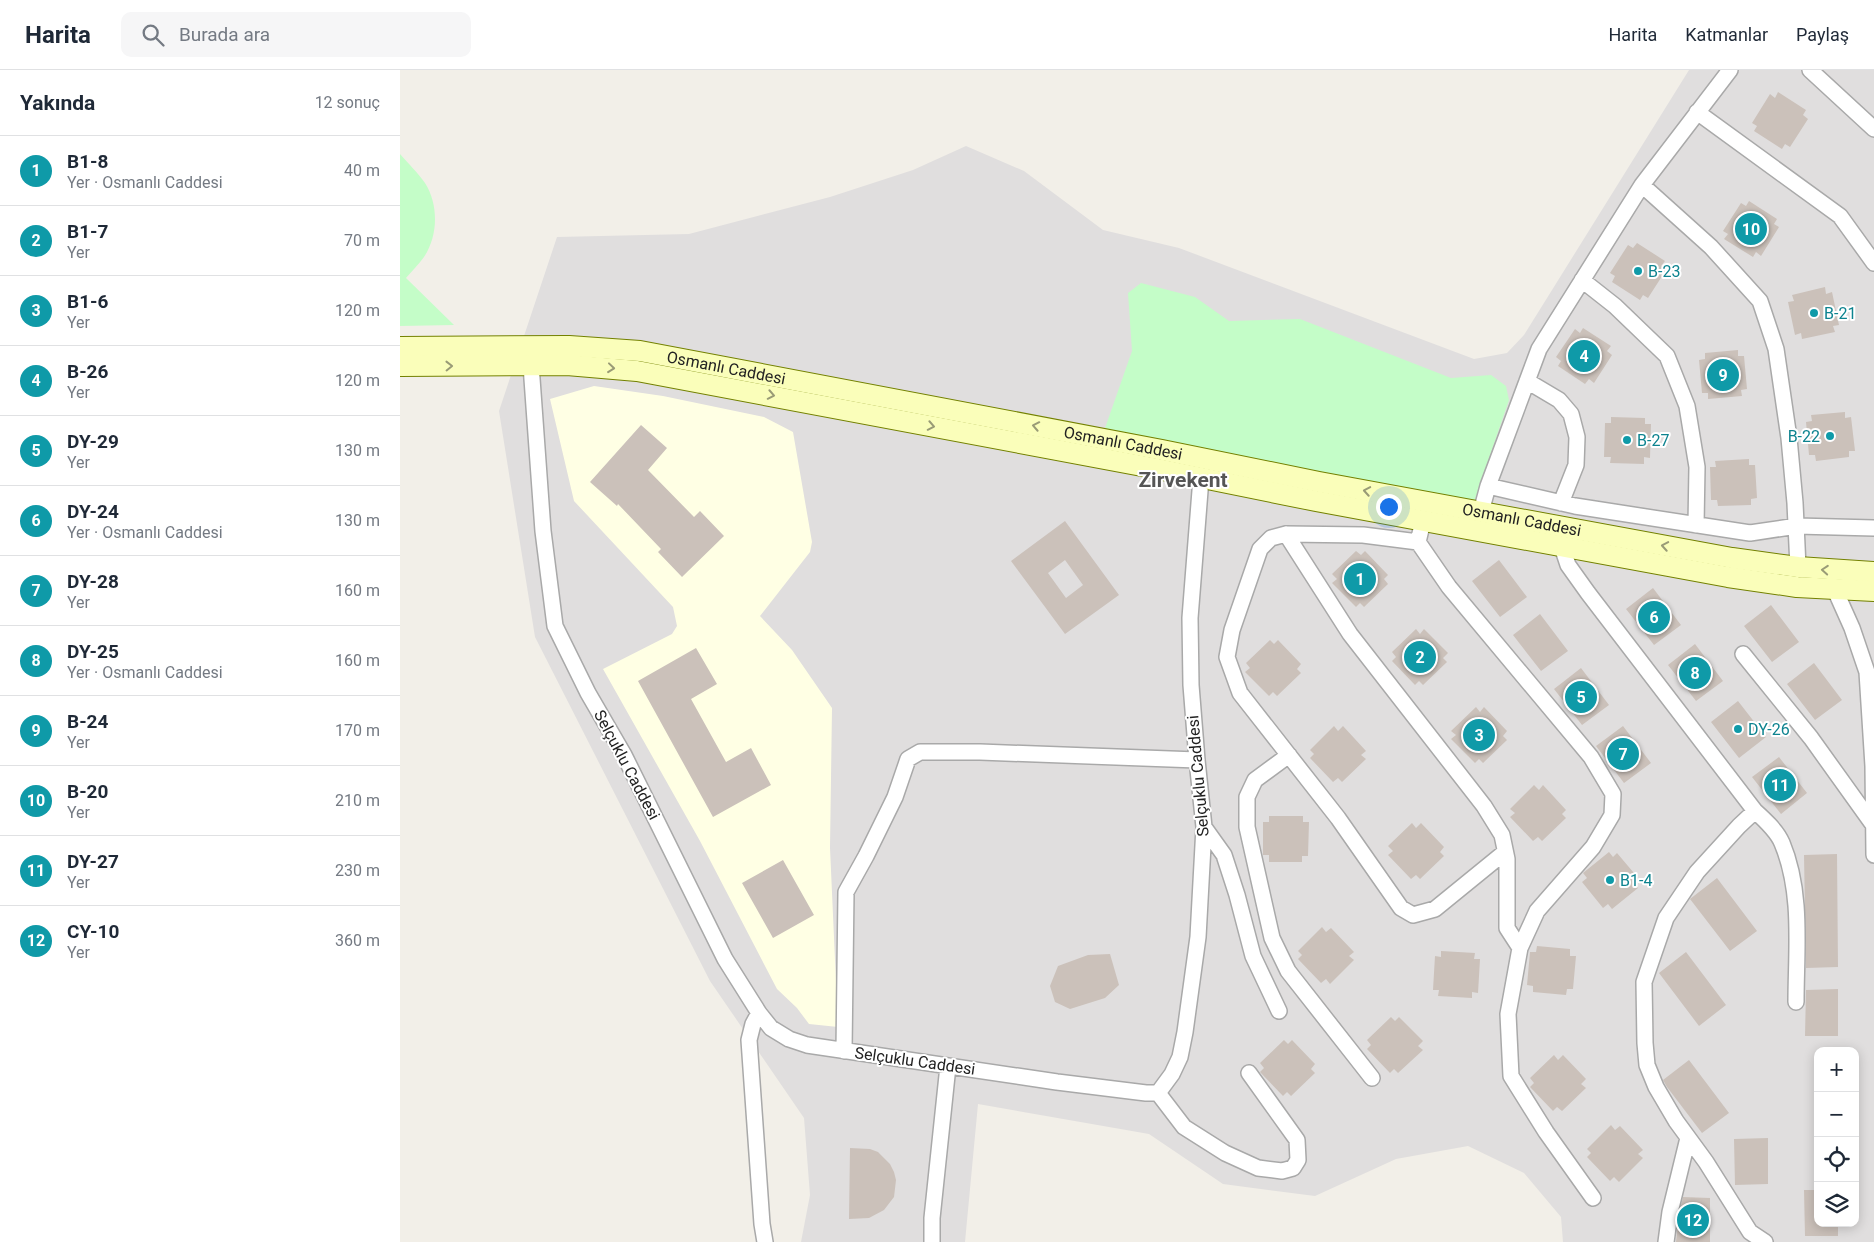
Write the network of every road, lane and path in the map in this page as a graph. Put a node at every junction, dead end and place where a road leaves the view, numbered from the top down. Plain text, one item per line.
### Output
1 (1730, 70) edge
2 (1810, 70) edge
3 (1697, 112) junction
4 (1874, 129) edge
5 (1642, 185) junction
6 (1874, 263) edge
7 (1582, 280) junction
8 (400, 347) edge
9 (530, 355) junction
10 (400, 366) edge
11 (1527, 381) junction
12 (1202, 468) junction
13 (1488, 486) junction
14 (1561, 503) junction
15 (1425, 512) junction
16 (1481, 512) junction
17 (1696, 525) junction
18 (1796, 526) junction
19 (1874, 528) edge
20 (1286, 534) junction
21 (1418, 542) junction
22 (1562, 547) junction
23 (1798, 567) junction
24 (1874, 572) edge
25 (1835, 590) junction
26 (1874, 591) edge
27 (1743, 654) dead end
28 (1289, 755) junction
29 (1197, 760) junction
30 (1756, 811) junction
31 (1874, 826) edge
32 (1204, 827) junction
33 (1505, 852) junction
34 (1874, 854) edge
35 (1520, 948) junction
36 (1796, 1002) dead end
37 (1279, 1011) dead end
38 (759, 1014) junction
39 (844, 1051) junction
40 (948, 1066) junction
41 (1249, 1074) dead end
42 (1372, 1078) dead end
43 (1158, 1093) junction
44 (1688, 1138) junction
45 (1593, 1198) dead end
46 (1748, 1237) edge
47 (765, 1242) edge
48 (932, 1242) edge
49 (1666, 1242) edge
50 (1765, 1242) edge

1 - 3 street
2 - 4 street
3 - 5 street
3 - 6 street
5 - 7 street
5 - 18 street
7 - 11 street
7 - 17 street
8 - 9 street, Osmanlı Caddesi
10 -> 9 street, Osmanlı Caddesi
9 - 12 street, Osmanlı Caddesi
9 - 38 street, Selçuklu Caddesi
11 - 13 street
11 - 14 street
12 - 15 street, Osmanlı Caddesi
12 - 29 street, Selçuklu Caddesi
13 - 14 street
13 - 16 street
14 - 17 street
15 - 16 street, Osmanlı Caddesi
15 - 21 street
15 - 22 street, Osmanlı Caddesi
23 -> 16 street, Osmanlı Caddesi
17 - 18 street
18 - 19 street
18 - 23 street
20 - 21 street
20 - 28 street
20 - 33 street
21 - 35 street
22 - 25 street, Osmanlı Caddesi
22 - 30 street
24 -> 23 street, Osmanlı Caddesi
25 - 26 street, Osmanlı Caddesi
25 - 31 street
27 - 31 street
28 - 33 street
28 - 42 street
29 - 32 street, Selçuklu Caddesi
29 - 39 street
30 - 36 street
30 - 44 street
31 - 34 street
32 - 37 street
32 - 43 street, Selçuklu Caddesi
33 - 35 street
35 - 45 street
38 - 39 street, Selçuklu Caddesi
38 - 47 street
39 - 40 street, Selçuklu Caddesi
40 - 43 street, Selçuklu Caddesi
40 - 48 street
41 - 43 street
44 - 46 street
44 - 49 street
46 - 50 street

